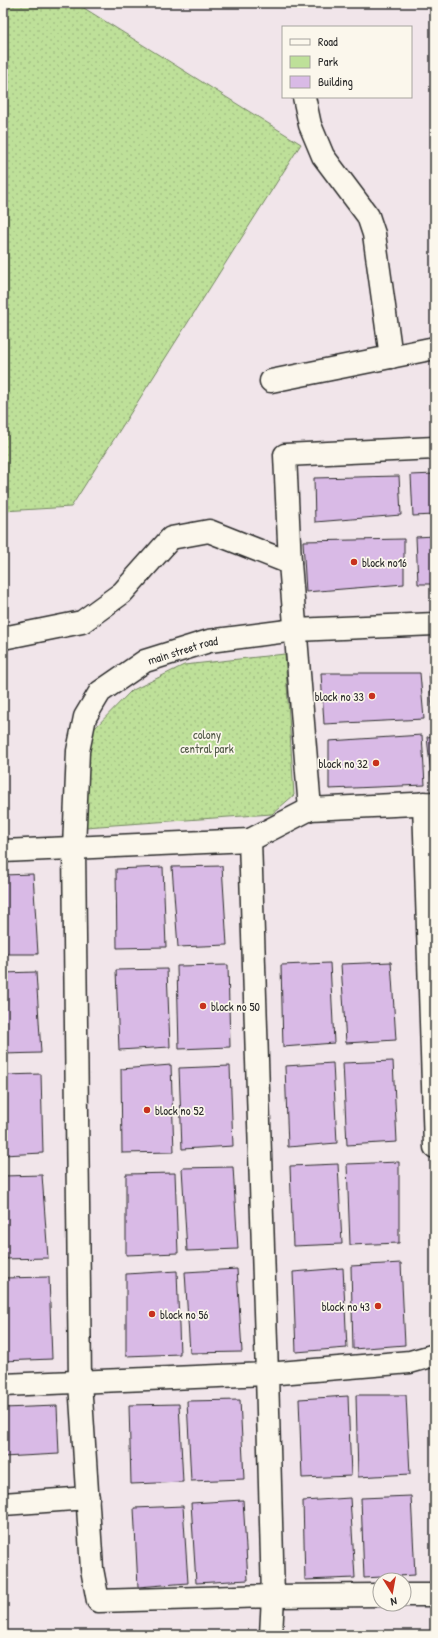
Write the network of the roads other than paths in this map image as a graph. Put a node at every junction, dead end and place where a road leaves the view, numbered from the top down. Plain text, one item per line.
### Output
1 (304, 98) edge
2 (435, 348) edge
3 (391, 357) junction
4 (271, 380) dead end
5 (435, 448) edge
6 (290, 562) junction
7 (435, 624) edge
8 (295, 630) junction
9 (3, 638) edge
10 (429, 803) edge
11 (310, 809) junction
12 (250, 840) junction
13 (74, 848) junction
14 (3, 851) edge
15 (435, 1147) edge
16 (435, 1355) edge
17 (267, 1374) junction
18 (80, 1382) junction
19 (3, 1385) edge
20 (88, 1498) junction
21 (3, 1504) edge
22 (412, 1595) edge
23 (435, 1595) edge
24 (273, 1596) junction
25 (372, 1596) edge
26 (271, 1635) edge

1 - 3 street
2 - 3 street
3 - 4 street
5 - 6 street
6 - 8 street
6 - 9 street
7 - 8 street, main street road
8 - 11 street
8 - 13 street, main street road
10 - 11 street
10 - 15 street
11 - 12 street
12 - 13 street
12 - 17 street
13 - 14 street
13 - 18 street, main street road
16 - 17 street
17 - 18 street
17 - 24 street
18 - 19 street
18 - 20 street, main street road
20 - 21 street
20 - 24 street, main street road
22 - 23 street
24 - 25 street
24 - 26 street

